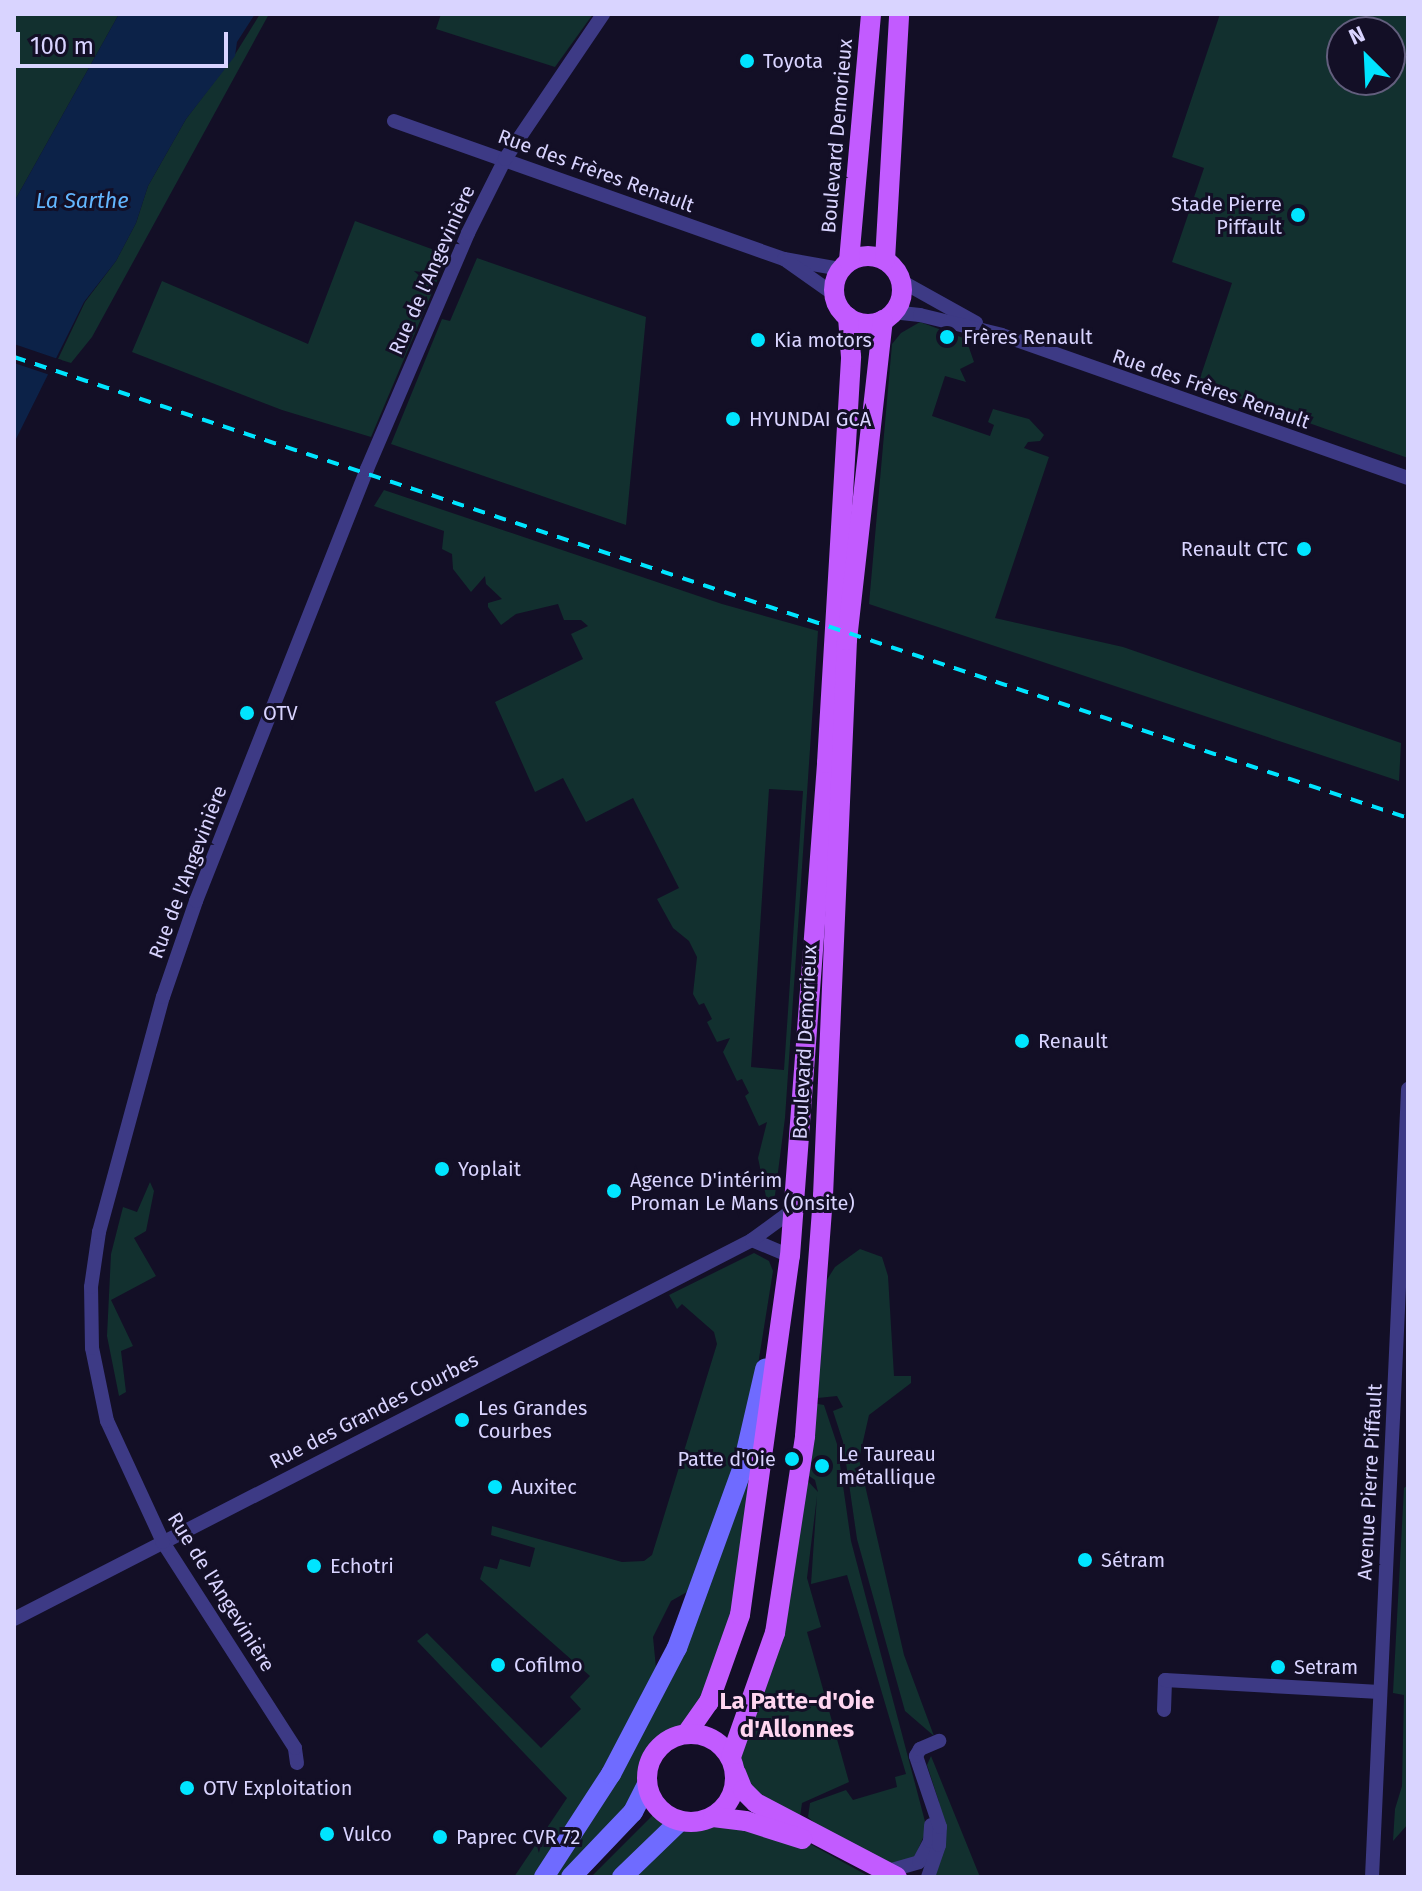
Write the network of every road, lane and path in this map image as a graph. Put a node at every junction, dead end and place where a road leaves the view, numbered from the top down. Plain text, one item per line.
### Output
1 (603, 14) edge
2 (871, 14) edge
3 (899, 14) edge
4 (394, 121) dead end
5 (505, 159) junction
6 (784, 259) junction
7 (885, 260) junction
8 (845, 265) junction
9 (901, 281) junction
10 (835, 295) junction
11 (888, 316) junction
12 (848, 317) junction
13 (1002, 335) junction
14 (1408, 478) edge
15 (1408, 1089) edge
16 (802, 1132) junction
17 (786, 1215) junction
18 (752, 1240) junction
19 (787, 1253) junction
20 (163, 1542) junction
21 (14, 1619) edge
22 (1380, 1692) junction
23 (1164, 1710) dead end
24 (687, 1733) junction
25 (939, 1741) dead end
26 (297, 1763) dead end
27 (733, 1765) junction
28 (647, 1784) junction
29 (928, 1793) junction
30 (713, 1817) junction
31 (680, 1821) junction
32 (885, 1875) edge
33 (544, 1877) edge
34 (571, 1877) edge
35 (622, 1877) edge
36 (928, 1877) edge
37 (1372, 1877) edge

1 - 5 street, Rue de l'Angevinière
2 - 8 main road, Boulevard Demorieux
3 - 7 main road
4 - 5 street, Rue des Frères Renault
5 - 6 street, Rue des Frères Renault
5 - 20 street, Rue de l'Angevinière
6 - 8 street, Rue des Frères Renault
6 - 10 street, Rue des Frères Renault
7 - 8 main road
7 - 9 main road
8 - 10 main road
9 - 11 main road
9 - 13 street, Rue des Frères Renault
10 - 12 main road
11 - 12 main road
11 - 13 street, Rue des Frères Renault
11 - 27 main road, Boulevard Demorieux
12 - 16 main road, Boulevard Demorieux
13 - 14 street, Rue des Frères Renault
15 - 22 street, Avenue Pierre Piffault
16 - 17 main road
16 - 19 main road, Boulevard Demorieux
17 - 18 street, Rue des Grandes Courbes
17 - 19 main road
18 - 19 street
18 - 20 street, Rue des Grandes Courbes
19 - 24 main road, Boulevard Demorieux
19 - 33 main road
20 - 21 street, Rue des Grandes Courbes
20 - 26 street, Rue de l'Angevinière
22 - 23 street
22 - 37 street, Avenue Pierre Piffault
24 - 27 main road
24 - 28 main road
25 - 29 street
27 - 30 main road
27 - 32 main road
28 - 31 main road
28 - 34 main road
29 - 32 street
29 - 36 street
30 - 31 main road
30 - 32 main road
31 - 35 main road

